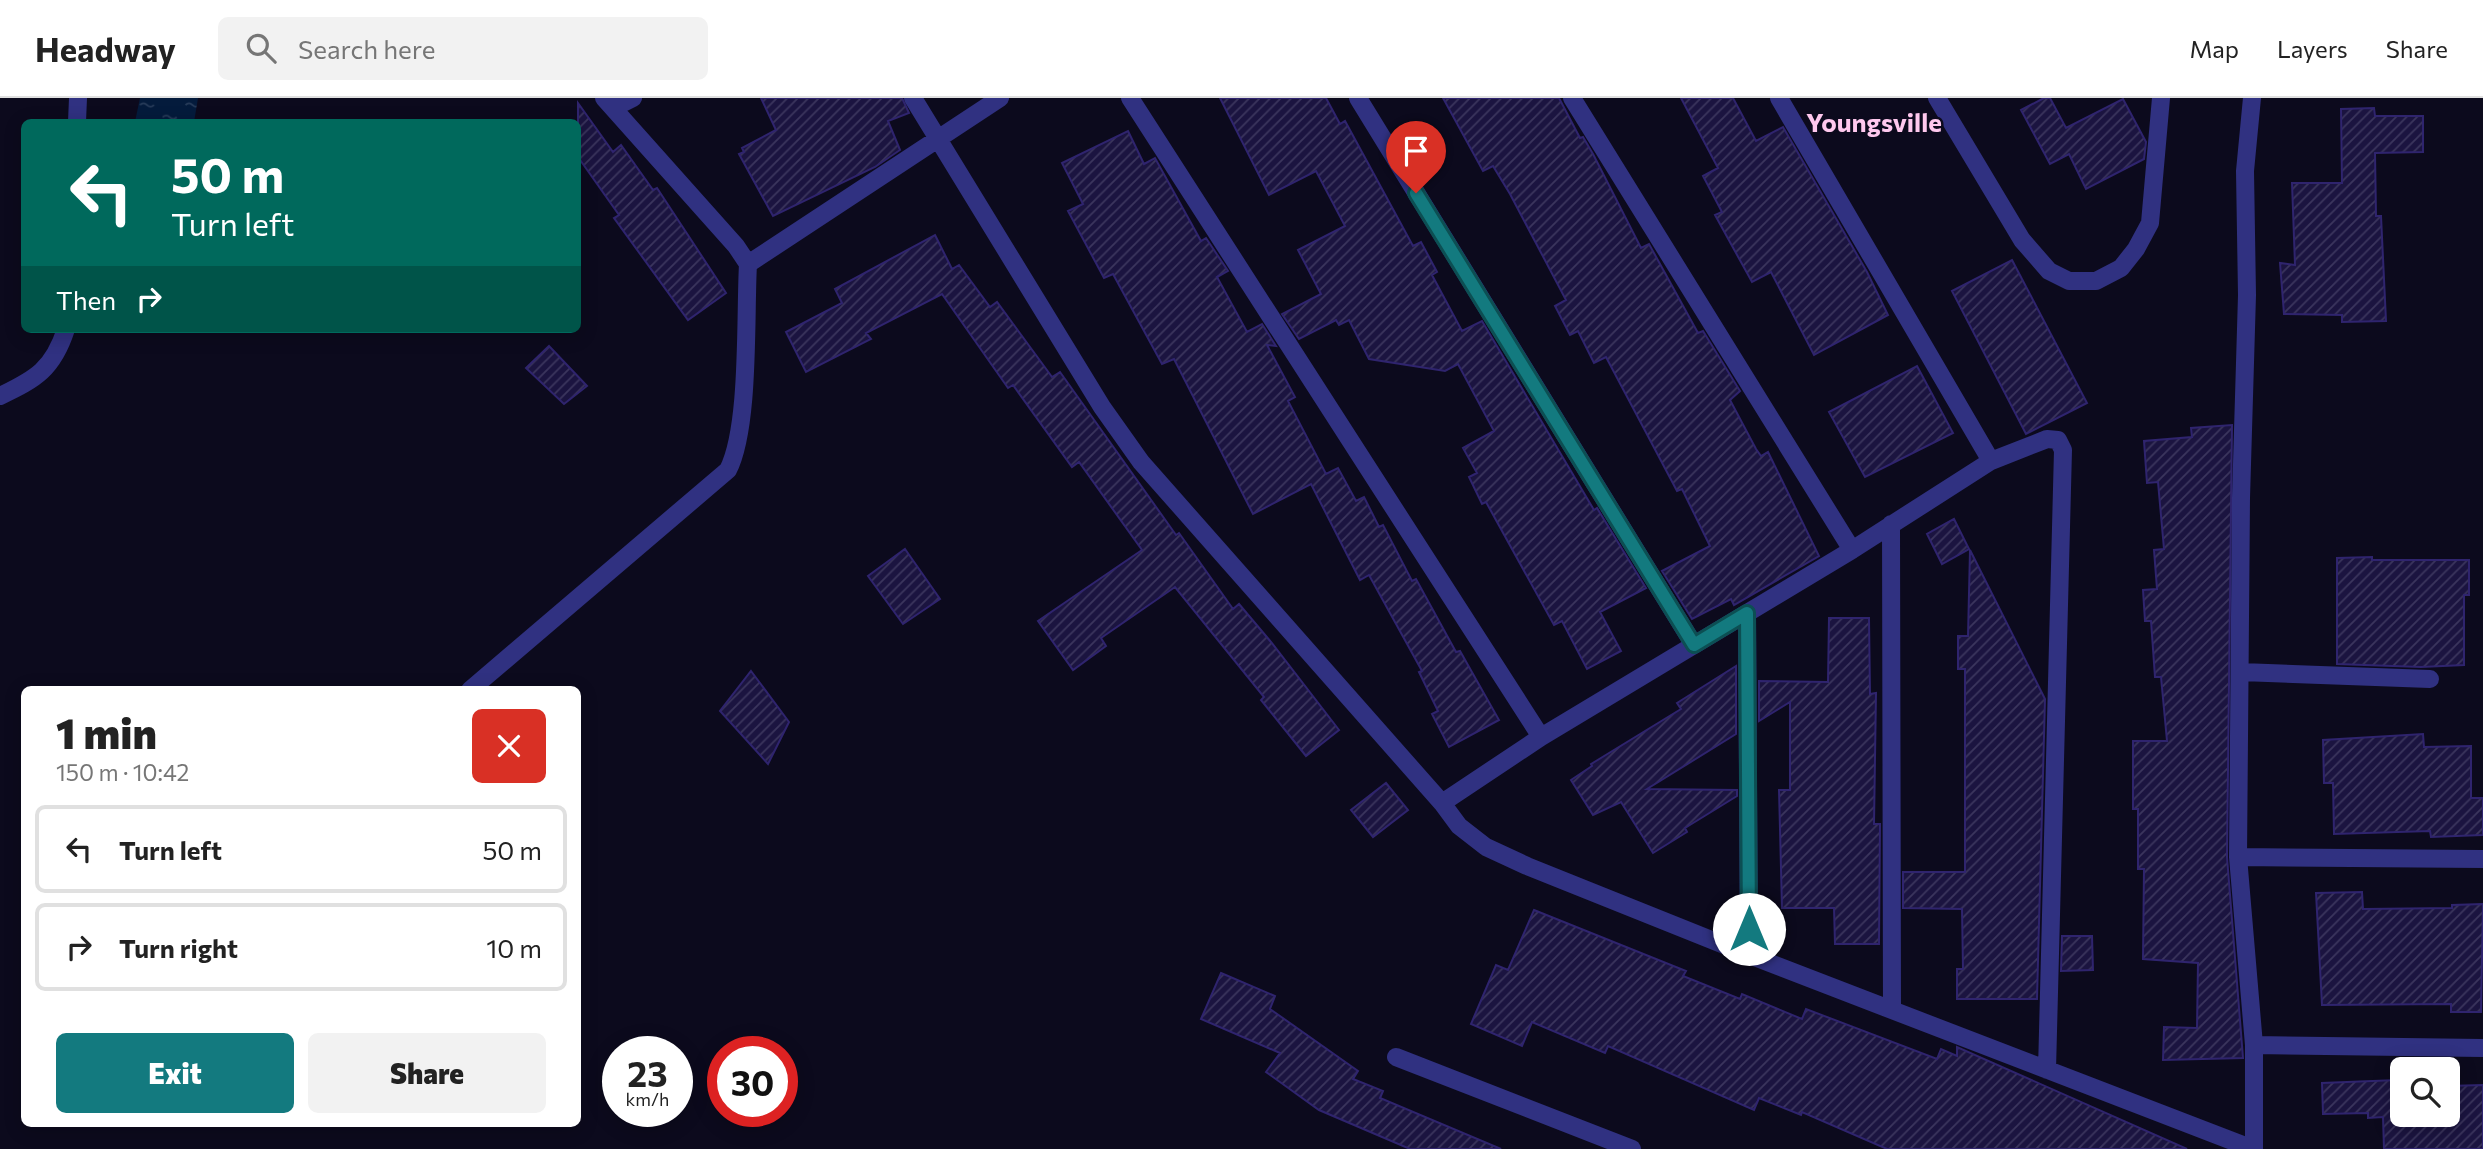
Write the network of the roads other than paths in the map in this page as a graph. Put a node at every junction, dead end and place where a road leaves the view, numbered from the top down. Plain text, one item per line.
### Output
1 (78, 98) edge
2 (633, 98) edge
3 (913, 98) edge
4 (1000, 98) edge
5 (1130, 98) edge
6 (1358, 98) edge
7 (1572, 98) edge
8 (1779, 98) edge
9 (1937, 98) edge
10 (2148, 98) edge
11 (2161, 98) edge
12 (2252, 98) edge
13 (609, 103) edge
14 (2160, 117) junction
15 (77, 119) edge
16 (939, 140) junction
17 (748, 264) junction
18 (65, 333) edge
19 (0, 396) edge
20 (1991, 461) junction
21 (1891, 524) junction
22 (1852, 550) junction
23 (1747, 613) junction
24 (1694, 645) junction
25 (2241, 672) junction
26 (2430, 679) dead end
27 (475, 686) edge
28 (1541, 737) junction
29 (1442, 803) junction
30 (2238, 857) junction
31 (2483, 859) edge
32 (1749, 955) junction
33 (1892, 1009) junction
34 (2254, 1045) junction
35 (2483, 1048) edge
36 (1396, 1056) dead end
37 (2047, 1070) junction
38 (1632, 1149) edge
39 (2253, 1149) edge

1 - 15 street
2 - 13 street
3 - 16 street
4 - 16 street
5 - 28 street
6 - 24 street
7 - 22 street
8 - 20 street
9 - 14 street
10 - 14 street
11 - 14 street
12 - 25 street
13 - 17 street
16 - 17 street
16 - 29 street
17 - 27 street
18 - 19 street
20 - 21 street
20 - 37 street
21 - 22 street
21 - 33 street
22 - 23 street
23 - 24 street
23 - 32 street
24 - 28 street
25 - 26 street
25 - 30 street
28 - 29 street
29 - 32 street
30 - 31 street
30 - 34 street
32 - 33 street
33 - 37 street
34 - 35 street
34 - 39 street
36 - 38 street
37 - 39 street

